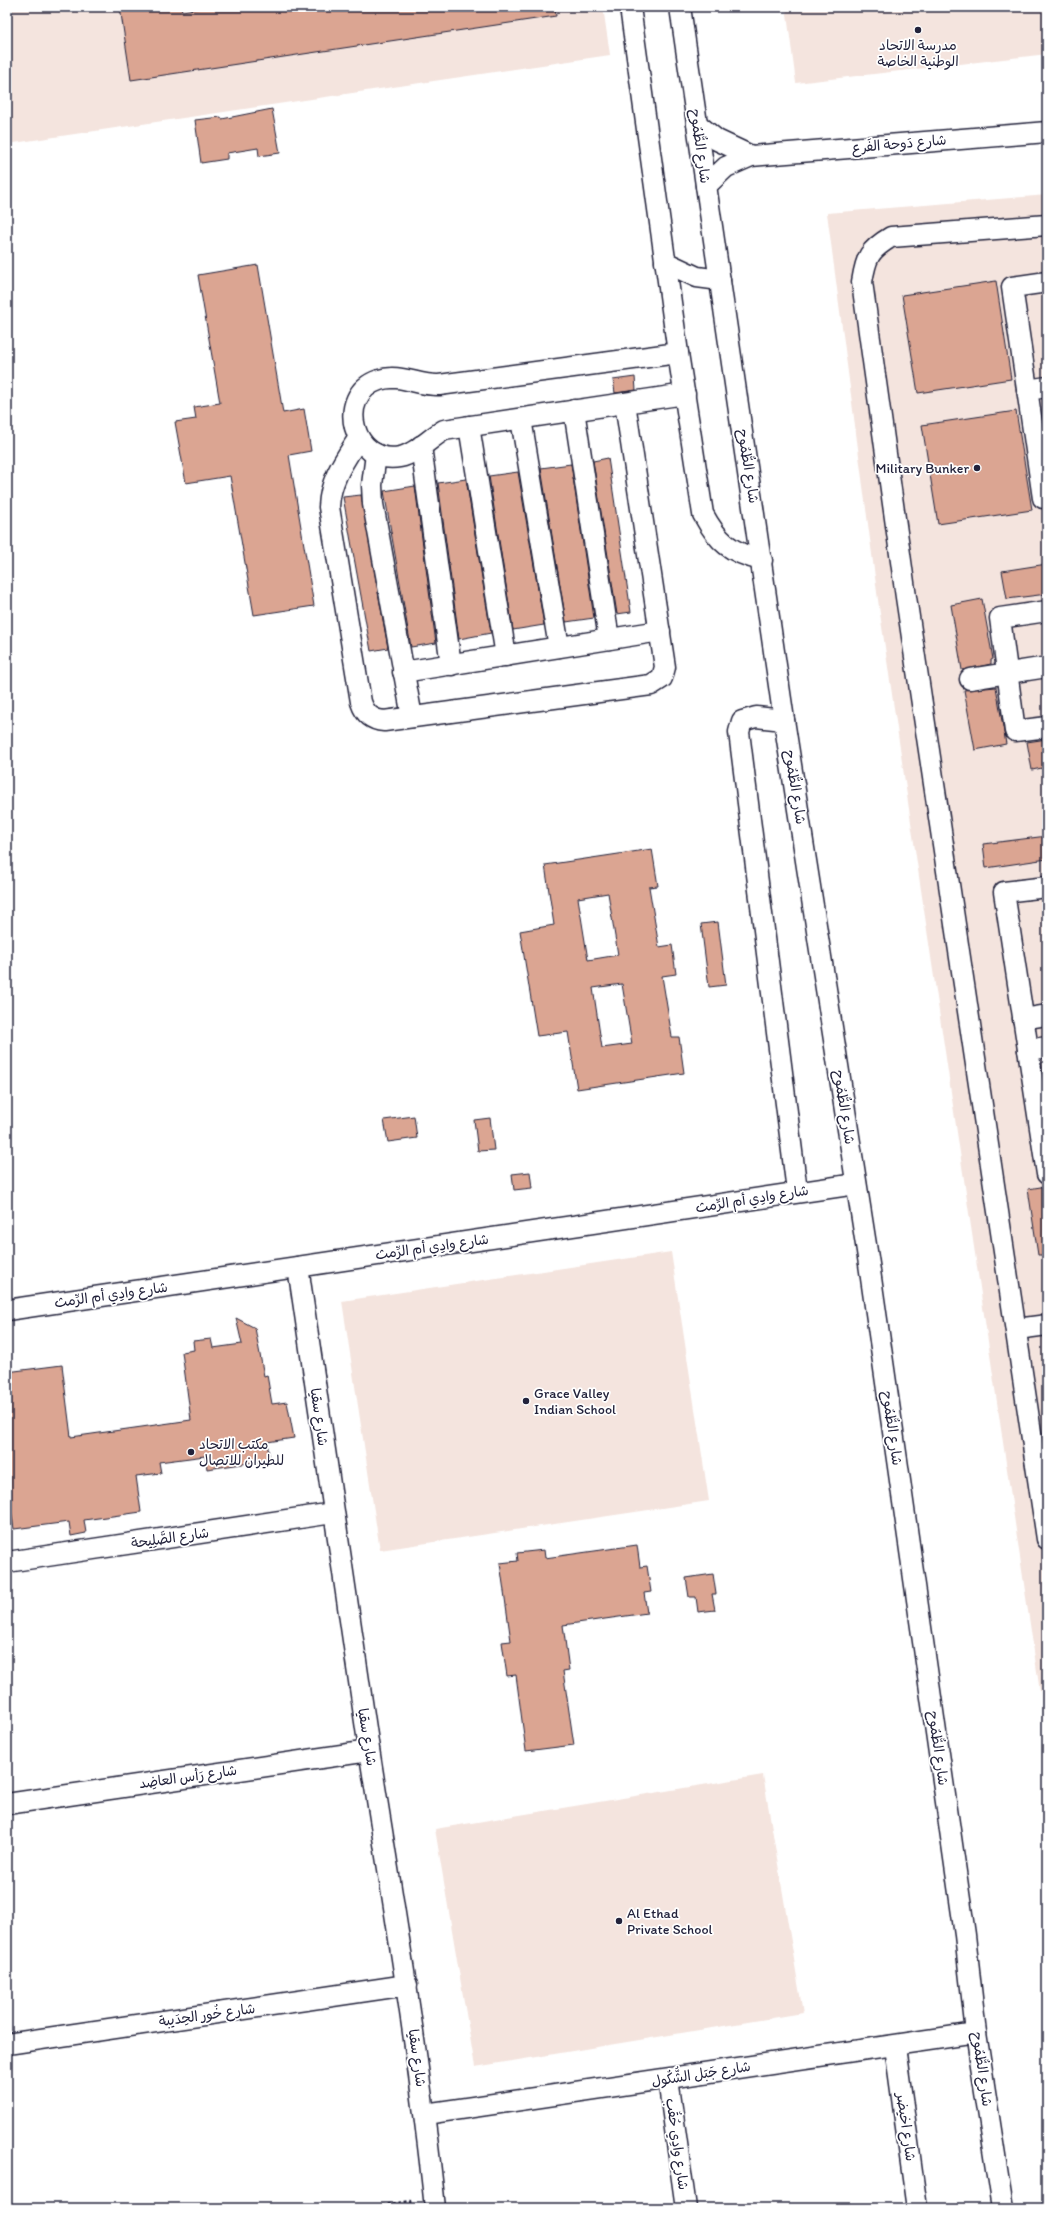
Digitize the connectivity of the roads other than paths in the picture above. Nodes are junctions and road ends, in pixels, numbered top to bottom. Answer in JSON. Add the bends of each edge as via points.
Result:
{"nodes":[{"id":1,"x":630,"y":7,"type":"edge"},
{"id":2,"x":680,"y":7,"type":"edge"},
{"id":3,"x":697,"y":124,"type":"junction"},
{"id":4,"x":1047,"y":132,"type":"edge"},
{"id":5,"x":751,"y":156,"type":"junction"},
{"id":6,"x":706,"y":186,"type":"junction"},
{"id":7,"x":1047,"y":225,"type":"edge"},
{"id":8,"x":665,"y":262,"type":"junction"},
{"id":9,"x":720,"y":280,"type":"junction"},
{"id":10,"x":1047,"y":282,"type":"edge"},
{"id":11,"x":678,"y":353,"type":"junction"},
{"id":12,"x":1047,"y":387,"type":"edge"},
{"id":13,"x":1027,"y":390,"type":"junction"},
{"id":14,"x":685,"y":394,"type":"junction"},
{"id":15,"x":625,"y":403,"type":"junction"},
{"id":16,"x":574,"y":410,"type":"junction"},
{"id":17,"x":521,"y":419,"type":"junction"},
{"id":18,"x":469,"y":426,"type":"junction"},
{"id":19,"x":358,"y":439,"type":"junction"},
{"id":20,"x":421,"y":446,"type":"junction"},
{"id":21,"x":376,"y":454,"type":"junction"},
{"id":22,"x":1047,"y":498,"type":"edge"},
{"id":23,"x":762,"y":560,"type":"junction"},
{"id":24,"x":1047,"y":611,"type":"edge"},
{"id":25,"x":660,"y":631,"type":"junction"},
{"id":26,"x":609,"y":640,"type":"junction"},
{"id":27,"x":559,"y":647,"type":"junction"},
{"id":28,"x":506,"y":656,"type":"junction"},
{"id":29,"x":451,"y":665,"type":"junction"},
{"id":30,"x":1047,"y":667,"type":"edge"},
{"id":31,"x":403,"y":672,"type":"junction"},
{"id":32,"x":1007,"y":673,"type":"junction"},
{"id":33,"x":970,"y":679,"type":"dead end"},
{"id":34,"x":412,"y":718,"type":"junction"},
{"id":35,"x":784,"y":720,"type":"junction"},
{"id":36,"x":1047,"y":727,"type":"edge"},
{"id":37,"x":1047,"y":887,"type":"edge"},
{"id":38,"x":1047,"y":1015,"type":"edge"},
{"id":39,"x":1023,"y":1019,"type":"junction"},
{"id":40,"x":1038,"y":1048,"type":"edge"},
{"id":41,"x":1047,"y":1174,"type":"edge"},
{"id":42,"x":856,"y":1184,"type":"junction"},
{"id":43,"x":797,"y":1191,"type":"junction"},
{"id":44,"x":298,"y":1267,"type":"junction"},
{"id":45,"x":7,"y":1310,"type":"edge"},
{"id":46,"x":1047,"y":1325,"type":"edge"},
{"id":47,"x":1017,"y":1329,"type":"junction"},
{"id":48,"x":333,"y":1513,"type":"junction"},
{"id":49,"x":1047,"y":1539,"type":"edge"},
{"id":50,"x":7,"y":1562,"type":"edge"},
{"id":51,"x":369,"y":1751,"type":"junction"},
{"id":52,"x":7,"y":1804,"type":"edge"},
{"id":53,"x":407,"y":1985,"type":"junction"},
{"id":54,"x":976,"y":2034,"type":"junction"},
{"id":55,"x":7,"y":2044,"type":"edge"},
{"id":56,"x":895,"y":2047,"type":"junction"},
{"id":57,"x":668,"y":2079,"type":"junction"},
{"id":58,"x":425,"y":2114,"type":"junction"},
{"id":59,"x":435,"y":2208,"type":"edge"},
{"id":60,"x":686,"y":2208,"type":"edge"},
{"id":61,"x":917,"y":2208,"type":"edge"},
{"id":62,"x":1003,"y":2208,"type":"edge"}],
"edges":[{"from":1,"to":8,"type":"street"},
{"from":2,"to":3,"type":"street","name":"شارع الطُّمُوح"},
{"from":3,"to":5,"type":"street","name":"شارع دَوحة الفَرع","via":[[717,140]]},
{"from":3,"to":6,"type":"street","name":"شارع الطُّمُوح"},
{"from":4,"to":5,"type":"street","name":"شارع دَوحة الفَرع"},
{"from":5,"to":6,"type":"street","name":"شارع دَوحة الفَرع","via":[[726,167]]},
{"from":6,"to":9,"type":"street","name":"شارع الطُّمُوح"},
{"from":7,"to":47,"type":"street","via":[[891,237],[876,246],[866,260],[862,282],[906,597]]},
{"from":8,"to":9,"type":"street","via":[[691,275]]},
{"from":8,"to":11,"type":"street"},
{"from":9,"to":23,"type":"street","name":"شارع الطُّمُوح"},
{"from":10,"to":13,"type":"street","via":[[1012,287]]},
{"from":11,"to":14,"type":"street"},
{"from":11,"to":19,"type":"street","via":[[439,385],[391,378],[379,380],[368,385],[354,404],[353,428]]},
{"from":12,"to":13,"type":"street"},
{"from":13,"to":22,"type":"street","via":[[1043,498]]},
{"from":14,"to":15,"type":"street"},
{"from":14,"to":23,"type":"street","via":[[703,514],[712,531],[726,546],[743,555]]},
{"from":15,"to":16,"type":"street"},
{"from":15,"to":25,"type":"street"},
{"from":16,"to":17,"type":"street"},
{"from":16,"to":26,"type":"street"},
{"from":17,"to":18,"type":"street"},
{"from":17,"to":27,"type":"street"},
{"from":18,"to":20,"type":"street","via":[[444,430]]},
{"from":18,"to":28,"type":"street"},
{"from":19,"to":21,"type":"street"},
{"from":19,"to":34,"type":"street","via":[[336,474],[329,494],[329,507],[361,702],[367,714],[378,720]]},
{"from":20,"to":21,"type":"street","via":[[400,457]]},
{"from":20,"to":29,"type":"street"},
{"from":21,"to":31,"type":"street","via":[[372,485],[373,504]]},
{"from":23,"to":35,"type":"street","name":"شارع الطُّمُوح"},
{"from":24,"to":32,"type":"street","via":[[1000,618]]},
{"from":25,"to":26,"type":"street"},
{"from":25,"to":34,"type":"street","via":[[664,672],[655,684]]},
{"from":26,"to":27,"type":"street"},
{"from":27,"to":28,"type":"street"},
{"from":28,"to":29,"type":"street"},
{"from":29,"to":31,"type":"street"},
{"from":30,"to":32,"type":"street"},
{"from":31,"to":34,"type":"street"},
{"from":32,"to":33,"type":"street"},
{"from":32,"to":36,"type":"street","via":[[1015,731]]},
{"from":35,"to":42,"type":"street","name":"شارع الطُّمُوح"},
{"from":35,"to":43,"type":"street","via":[[756,717],[742,721],[740,732]]},
{"from":37,"to":39,"type":"street","via":[[1004,892]]},
{"from":38,"to":39,"type":"street"},
{"from":39,"to":40,"type":"street"},
{"from":40,"to":41,"type":"street"},
{"from":42,"to":43,"type":"street","name":"شارع وادِي أم الرِّمث"},
{"from":42,"to":54,"type":"street","name":"شارع الطُّمُوح","via":[[963,1920]]},
{"from":43,"to":44,"type":"street","name":"شارع وادِي أم الرِّمث","via":[[719,1205]]},
{"from":44,"to":45,"type":"street","name":"شارع وادِي أم الرِّمث"},
{"from":44,"to":48,"type":"street","name":"شارع سقيا"},
{"from":46,"to":47,"type":"street"},
{"from":47,"to":49,"type":"street"},
{"from":48,"to":50,"type":"street","name":"شارع الصَّلِيحة"},
{"from":48,"to":51,"type":"street","name":"شارع سقيا"},
{"from":51,"to":52,"type":"street","name":"شارع رَأس العاضِد"},
{"from":51,"to":53,"type":"street","name":"شارع سقيا"},
{"from":53,"to":55,"type":"street","name":"شارع خُور الحِدَيبة"},
{"from":53,"to":58,"type":"street","name":"شارع سقيا"},
{"from":54,"to":56,"type":"street","name":"شارع جَبَل الشُّكُول"},
{"from":54,"to":62,"type":"street","name":"شارع الطُّمُوح"},
{"from":56,"to":57,"type":"street","name":"شارع جَبَل الشُّكُول","via":[[829,2054]]},
{"from":56,"to":61,"type":"street","name":"شارع اخيضر"},
{"from":57,"to":58,"type":"street","name":"شارع جَبَل الشُّكُول"},
{"from":57,"to":60,"type":"street","name":"شارع وادِي حُقُب"},
{"from":58,"to":59,"type":"street","name":"شارع سقيا"}]}
